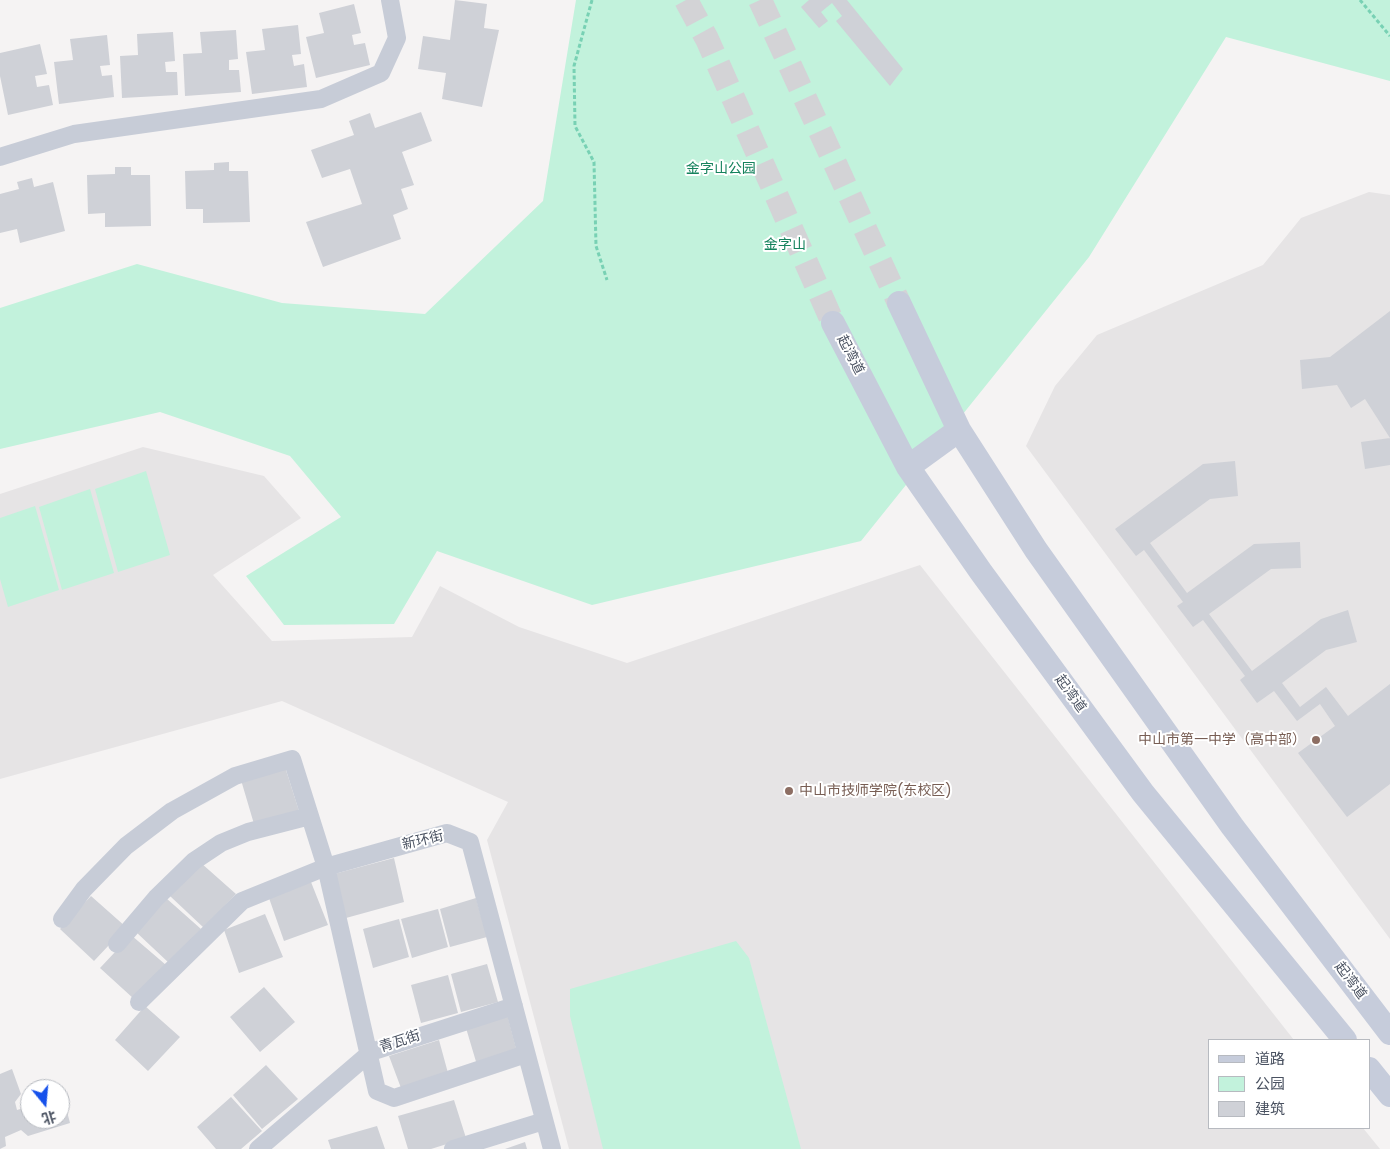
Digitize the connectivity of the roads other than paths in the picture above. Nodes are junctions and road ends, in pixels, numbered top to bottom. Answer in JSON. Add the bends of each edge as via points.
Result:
{"nodes":[{"id":1,"x":390,"y":0,"type":"edge"},
{"id":2,"x":0,"y":158,"type":"edge"},
{"id":3,"x":900,"y":303,"type":"tunnel mouth"},
{"id":4,"x":834,"y":323,"type":"tunnel mouth"},
{"id":5,"x":960,"y":430,"type":"junction"},
{"id":6,"x":908,"y":467,"type":"junction"},
{"id":7,"x":310,"y":816,"type":"junction"},
{"id":8,"x":326,"y":867,"type":"junction"},
{"id":9,"x":62,"y":919,"type":"dead end"},
{"id":10,"x":117,"y":944,"type":"dead end"},
{"id":11,"x":139,"y":1002,"type":"dead end"},
{"id":12,"x":514,"y":1006,"type":"junction"},
{"id":13,"x":1390,"y":1033,"type":"edge"},
{"id":14,"x":1344,"y":1039,"type":"edge"},
{"id":15,"x":368,"y":1054,"type":"junction"},
{"id":16,"x":526,"y":1054,"type":"junction"},
{"id":17,"x":1370,"y":1070,"type":"edge"},
{"id":18,"x":1390,"y":1095,"type":"edge"},
{"id":19,"x":544,"y":1121,"type":"junction"},
{"id":20,"x":258,"y":1149,"type":"edge"},
{"id":21,"x":453,"y":1149,"type":"edge"},
{"id":22,"x":552,"y":1149,"type":"edge"}],
"edges":[{"from":1,"to":2,"type":"street","via":[[397,38],[381,73],[321,99],[74,134]]},
{"from":3,"to":5,"type":"main road","name":"起湾道"},
{"from":4,"to":6,"type":"main road","name":"起湾道"},
{"from":5,"to":6,"type":"main road"},
{"from":5,"to":13,"type":"main road","name":"起湾道","via":[[1036,550],[1232,826]]},
{"from":6,"to":14,"type":"main road","name":"起湾道","via":[[1143,793]]},
{"from":7,"to":8,"type":"street"},
{"from":7,"to":9,"type":"street","via":[[292,759],[235,776],[172,811],[126,846],[84,889]]},
{"from":7,"to":10,"type":"street","via":[[248,832],[220,844],[194,861],[156,898]]},
{"from":8,"to":11,"type":"street","name":"新环街","via":[[242,901]]},
{"from":8,"to":12,"type":"street","name":"新环街","via":[[447,833],[470,842]]},
{"from":8,"to":15,"type":"street"},
{"from":12,"to":15,"type":"street","name":"青瓦街"},
{"from":12,"to":16,"type":"street","name":"新环街"},
{"from":15,"to":16,"type":"street","via":[[377,1091],[394,1098]]},
{"from":15,"to":20,"type":"street","name":"青瓦街"},
{"from":16,"to":19,"type":"street","name":"新环街"},
{"from":17,"to":18,"type":"main road"},
{"from":19,"to":21,"type":"street"},
{"from":19,"to":22,"type":"street","name":"新环街"}]}
